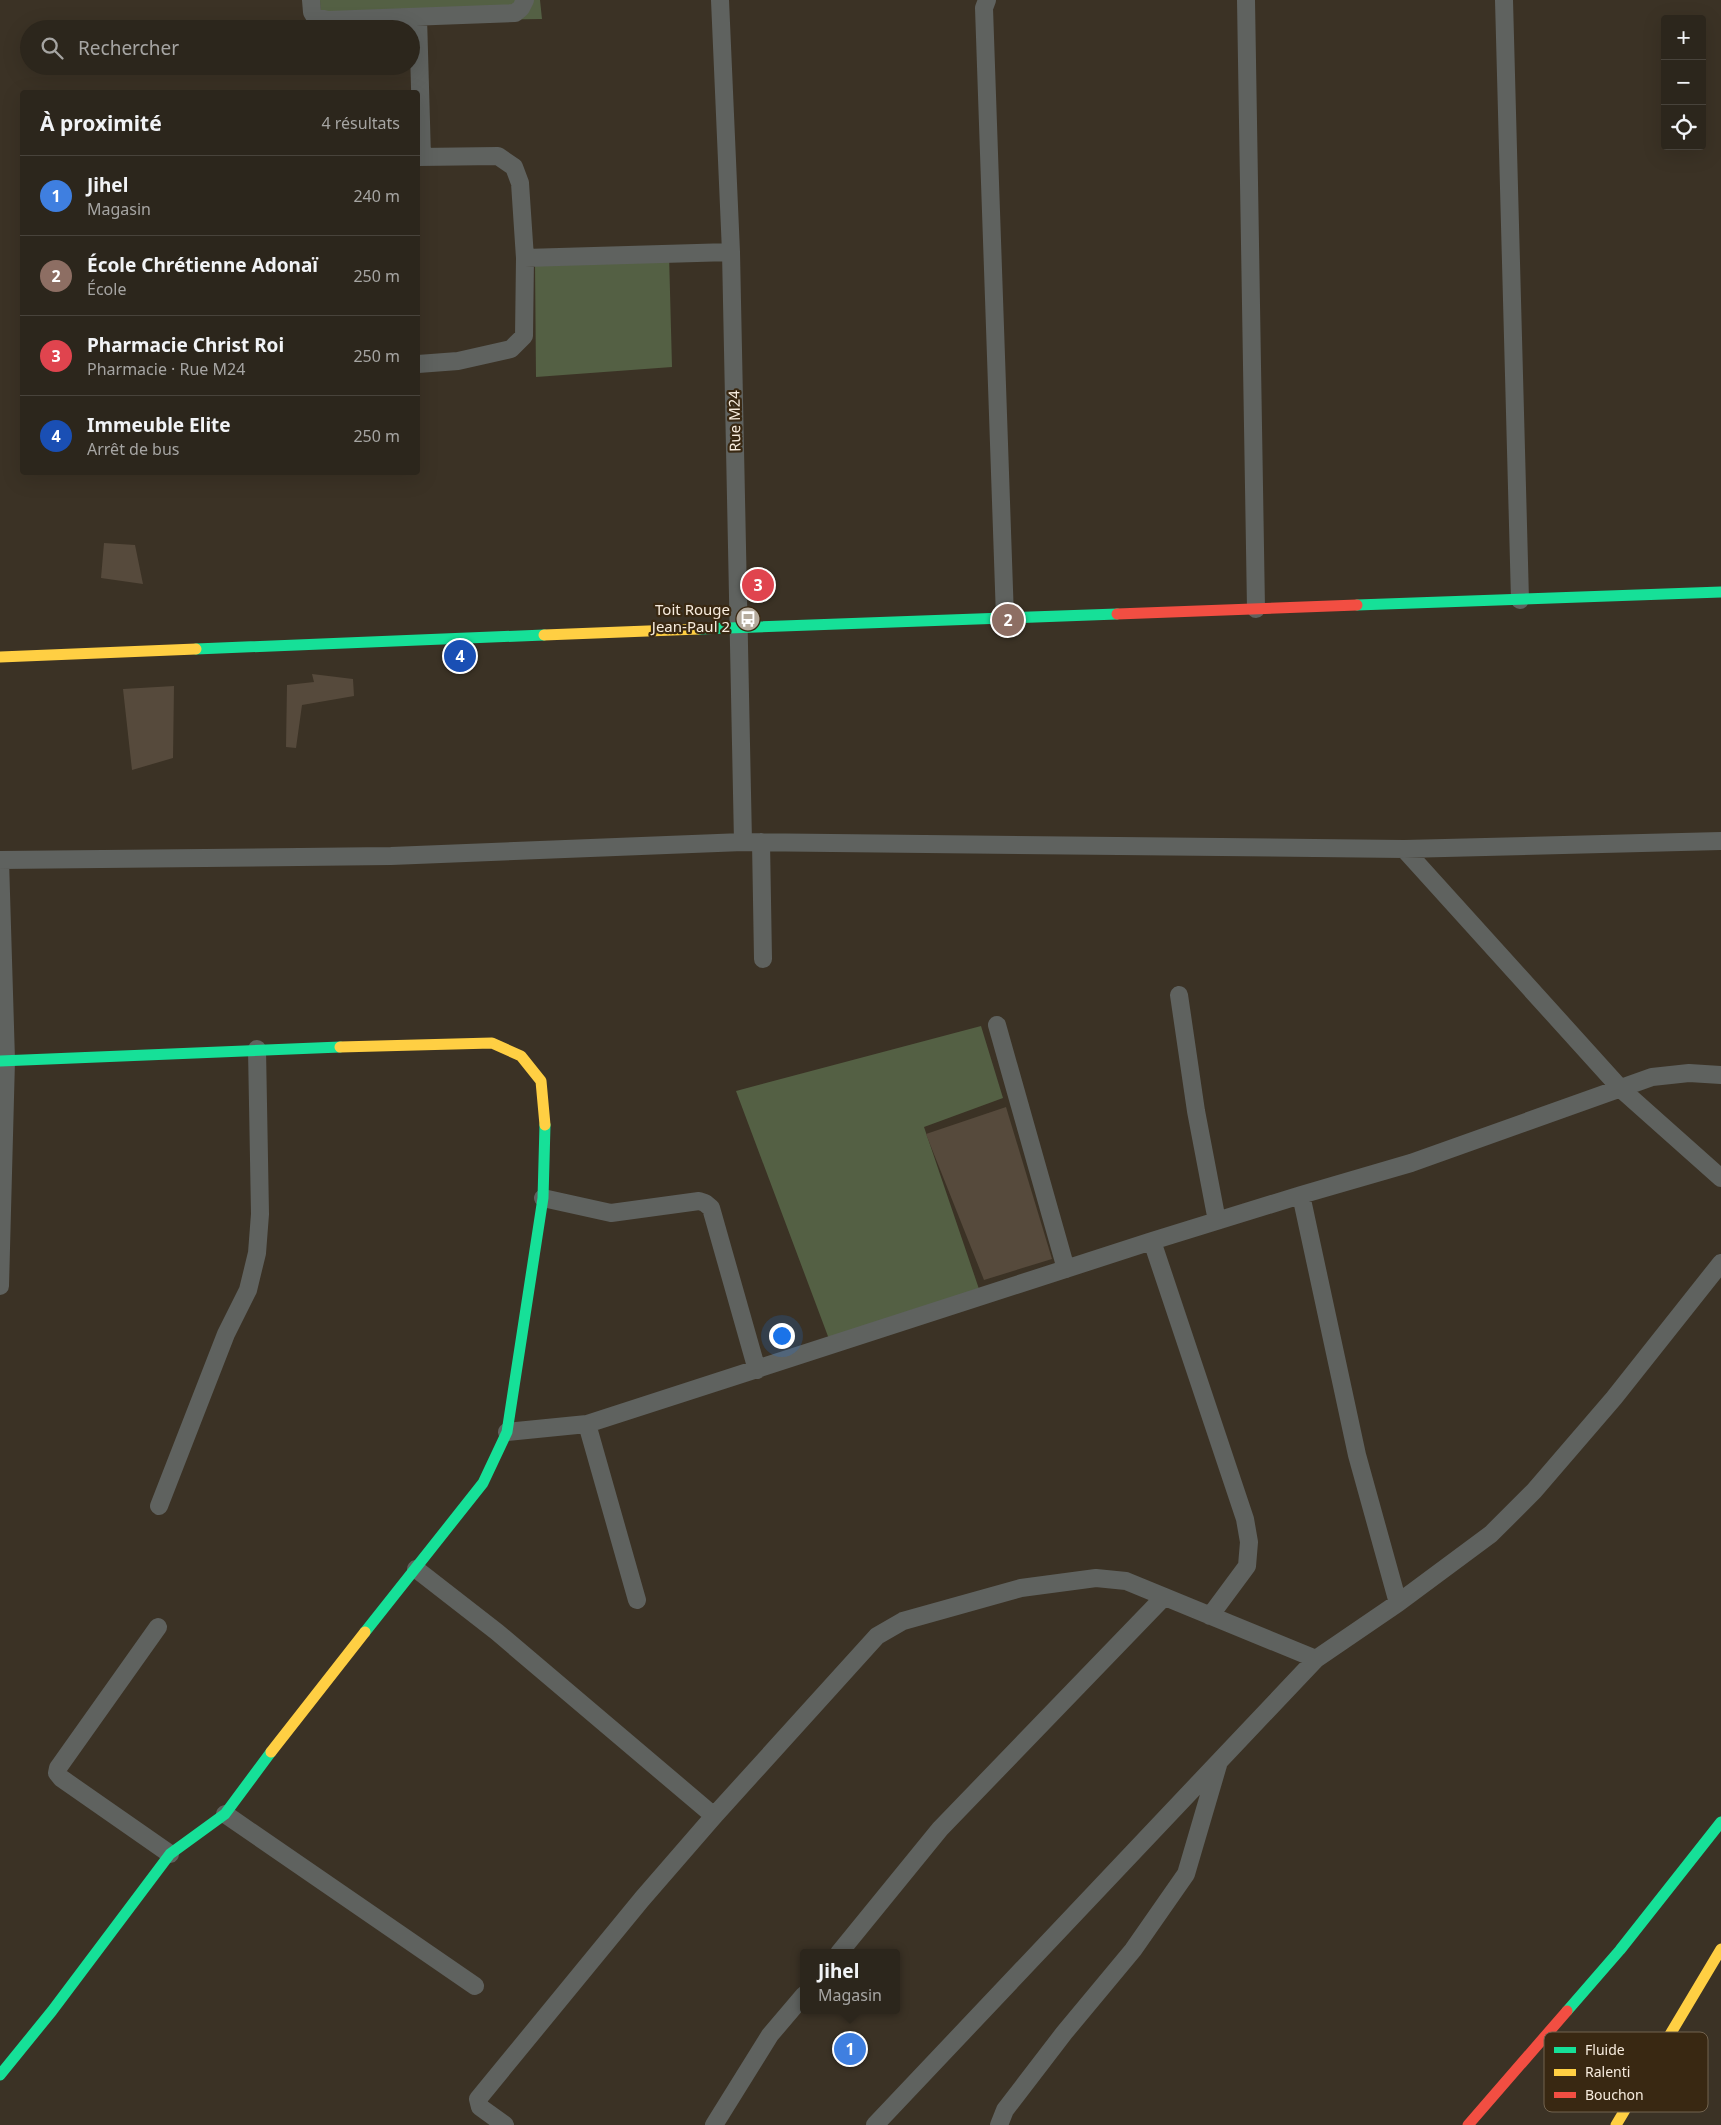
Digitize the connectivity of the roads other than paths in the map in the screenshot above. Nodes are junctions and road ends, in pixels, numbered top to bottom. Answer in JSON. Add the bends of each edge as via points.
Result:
{"nodes":[{"id":1,"x":311,"y":0,"type":"edge"},
{"id":2,"x":525,"y":0,"type":"edge"},
{"id":3,"x":720,"y":0,"type":"edge"},
{"id":4,"x":987,"y":0,"type":"edge"},
{"id":5,"x":1246,"y":0,"type":"edge"},
{"id":6,"x":1504,"y":0,"type":"edge"},
{"id":7,"x":418,"y":17,"type":"junction"},
{"id":8,"x":418,"y":20,"type":"edge"},
{"id":9,"x":419,"y":75,"type":"edge"},
{"id":10,"x":419,"y":90,"type":"edge"},
{"id":11,"x":420,"y":157,"type":"edge"},
{"id":12,"x":731,"y":252,"type":"junction"},
{"id":13,"x":525,"y":258,"type":"junction"},
{"id":14,"x":420,"y":364,"type":"edge"},
{"id":15,"x":1721,"y":592,"type":"edge"},
{"id":16,"x":1520,"y":600,"type":"junction"},
{"id":17,"x":1256,"y":609,"type":"junction"},
{"id":18,"x":1005,"y":618,"type":"junction"},
{"id":19,"x":740,"y":628,"type":"junction"},
{"id":20,"x":0,"y":657,"type":"edge"},
{"id":21,"x":1721,"y":841,"type":"edge"},
{"id":22,"x":743,"y":842,"type":"junction"},
{"id":23,"x":761,"y":842,"type":"junction"},
{"id":24,"x":1404,"y":849,"type":"junction"},
{"id":25,"x":0,"y":860,"type":"edge"},
{"id":26,"x":764,"y":959,"type":"dead end"},
{"id":27,"x":1179,"y":995,"type":"dead end"},
{"id":28,"x":997,"y":1025,"type":"dead end"},
{"id":29,"x":257,"y":1049,"type":"junction"},
{"id":30,"x":3,"y":1060,"type":"edge"},
{"id":31,"x":1721,"y":1075,"type":"edge"},
{"id":32,"x":1621,"y":1089,"type":"junction"},
{"id":33,"x":1721,"y":1178,"type":"edge"},
{"id":34,"x":1301,"y":1195,"type":"junction"},
{"id":35,"x":543,"y":1198,"type":"junction"},
{"id":36,"x":1217,"y":1222,"type":"junction"},
{"id":37,"x":1152,"y":1241,"type":"junction"},
{"id":38,"x":1721,"y":1263,"type":"edge"},
{"id":39,"x":1066,"y":1269,"type":"junction"},
{"id":40,"x":0,"y":1286,"type":"edge"},
{"id":41,"x":756,"y":1370,"type":"junction"},
{"id":42,"x":587,"y":1424,"type":"junction"},
{"id":43,"x":507,"y":1432,"type":"junction"},
{"id":44,"x":160,"y":1506,"type":"dead end"},
{"id":45,"x":416,"y":1569,"type":"junction"},
{"id":46,"x":1164,"y":1597,"type":"junction"},
{"id":47,"x":636,"y":1600,"type":"dead end"},
{"id":48,"x":1398,"y":1603,"type":"junction"},
{"id":49,"x":1210,"y":1616,"type":"junction"},
{"id":50,"x":158,"y":1627,"type":"dead end"},
{"id":51,"x":1316,"y":1659,"type":"junction"},
{"id":52,"x":1219,"y":1762,"type":"junction"},
{"id":53,"x":224,"y":1814,"type":"junction"},
{"id":54,"x":714,"y":1816,"type":"junction"},
{"id":55,"x":1721,"y":1822,"type":"edge"},
{"id":56,"x":170,"y":1854,"type":"junction"},
{"id":57,"x":842,"y":1949,"type":"edge"},
{"id":58,"x":1721,"y":1949,"type":"edge"},
{"id":59,"x":474,"y":1986,"type":"dead end"},
{"id":60,"x":800,"y":2000,"type":"edge"},
{"id":61,"x":1549,"y":2032,"type":"edge"},
{"id":62,"x":1671,"y":2032,"type":"edge"},
{"id":63,"x":1544,"y":2038,"type":"edge"},
{"id":64,"x":0,"y":2075,"type":"edge"},
{"id":65,"x":1624,"y":2112,"type":"edge"},
{"id":66,"x":505,"y":2125,"type":"edge"},
{"id":67,"x":714,"y":2125,"type":"edge"},
{"id":68,"x":875,"y":2125,"type":"edge"},
{"id":69,"x":999,"y":2125,"type":"edge"},
{"id":70,"x":1468,"y":2125,"type":"edge"},
{"id":71,"x":1616,"y":2125,"type":"edge"}],
"edges":[{"from":1,"to":7,"type":"street","via":[[315,17],[328,20]]},
{"from":2,"to":7,"type":"street","via":[[515,13]]},
{"from":3,"to":12,"type":"street","name":"Rue M24"},
{"from":4,"to":18,"type":"street","via":[[984,8]]},
{"from":5,"to":17,"type":"street"},
{"from":6,"to":16,"type":"street"},
{"from":7,"to":8,"type":"street"},
{"from":9,"to":10,"type":"street"},
{"from":11,"to":13,"type":"street","via":[[498,156],[514,167],[520,183]]},
{"from":12,"to":13,"type":"street"},
{"from":12,"to":19,"type":"street","name":"Rue M24"},
{"from":13,"to":14,"type":"street","via":[[524,336],[511,349],[458,361]]},
{"from":15,"to":16,"type":"main road"},
{"from":16,"to":17,"type":"main road"},
{"from":17,"to":18,"type":"main road"},
{"from":18,"to":19,"type":"main road"},
{"from":19,"to":20,"type":"main road"},
{"from":19,"to":22,"type":"street","name":"Rue M24"},
{"from":21,"to":24,"type":"street"},
{"from":22,"to":23,"type":"street"},
{"from":22,"to":25,"type":"street","via":[[391,856]]},
{"from":23,"to":24,"type":"street"},
{"from":23,"to":26,"type":"street"},
{"from":24,"to":32,"type":"street"},
{"from":25,"to":30,"type":"street"},
{"from":27,"to":36,"type":"street"},
{"from":28,"to":39,"type":"street"},
{"from":29,"to":30,"type":"main road"},
{"from":29,"to":35,"type":"main road","via":[[492,1043],[521,1056],[541,1081],[545,1112]]},
{"from":29,"to":44,"type":"street","via":[[260,1214],[257,1253],[248,1290],[226,1334]]},
{"from":30,"to":40,"type":"street"},
{"from":31,"to":32,"type":"street","via":[[1689,1073],[1652,1077]]},
{"from":32,"to":33,"type":"street"},
{"from":32,"to":34,"type":"street","via":[[1411,1163]]},
{"from":34,"to":36,"type":"street"},
{"from":34,"to":48,"type":"street","via":[[1357,1455]]},
{"from":35,"to":41,"type":"street","via":[[611,1213],[700,1201],[706,1203],[711,1208]]},
{"from":35,"to":43,"type":"main road"},
{"from":36,"to":37,"type":"street"},
{"from":37,"to":39,"type":"street"},
{"from":37,"to":49,"type":"street","via":[[1250,1542],[1247,1566]]},
{"from":38,"to":48,"type":"street","via":[[1614,1398],[1534,1491],[1491,1534]]},
{"from":39,"to":41,"type":"street"},
{"from":41,"to":42,"type":"street"},
{"from":42,"to":43,"type":"street"},
{"from":42,"to":47,"type":"street"},
{"from":43,"to":45,"type":"main road","via":[[483,1483]]},
{"from":45,"to":53,"type":"main road"},
{"from":45,"to":54,"type":"street","via":[[497,1632]]},
{"from":46,"to":49,"type":"street"},
{"from":46,"to":54,"type":"street","via":[[1126,1581],[1096,1578],[1021,1588],[903,1621],[877,1636]]},
{"from":46,"to":57,"type":"street","via":[[940,1829]]},
{"from":48,"to":51,"type":"street"},
{"from":49,"to":51,"type":"street"},
{"from":50,"to":56,"type":"street","via":[[57,1773]]},
{"from":51,"to":52,"type":"street"},
{"from":52,"to":68,"type":"street"},
{"from":52,"to":69,"type":"street","via":[[1186,1874],[1133,1950],[1005,2110]]},
{"from":53,"to":56,"type":"main road"},
{"from":53,"to":59,"type":"street"},
{"from":54,"to":66,"type":"street","via":[[478,2099],[480,2107]]},
{"from":55,"to":61,"type":"main road","via":[[1620,1950]]},
{"from":56,"to":64,"type":"main road"},
{"from":58,"to":62,"type":"main road"},
{"from":60,"to":67,"type":"street","via":[[770,2035]]},
{"from":63,"to":70,"type":"main road"},
{"from":65,"to":71,"type":"main road"}]}
